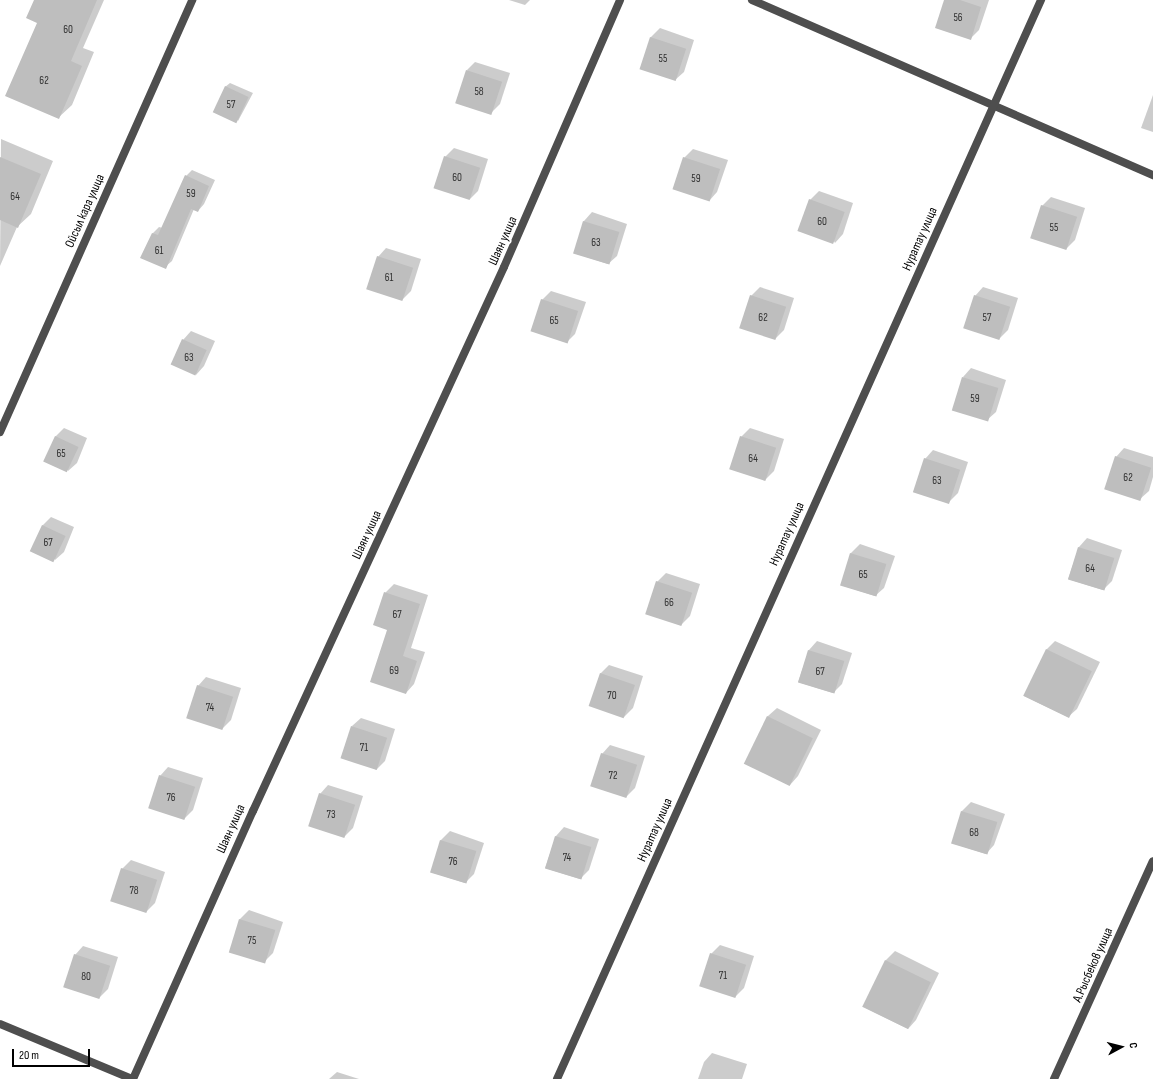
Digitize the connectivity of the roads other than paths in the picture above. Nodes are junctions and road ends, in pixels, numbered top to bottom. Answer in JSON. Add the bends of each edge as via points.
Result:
{"nodes":[{"id":1,"x":192,"y":0,"type":"edge"},
{"id":2,"x":620,"y":0,"type":"edge"},
{"id":3,"x":752,"y":0,"type":"edge"},
{"id":4,"x":1041,"y":0,"type":"edge"},
{"id":5,"x":993,"y":104,"type":"junction"},
{"id":6,"x":1153,"y":175,"type":"edge"},
{"id":7,"x":0,"y":432,"type":"edge"},
{"id":8,"x":1153,"y":861,"type":"edge"},
{"id":9,"x":0,"y":1024,"type":"edge"},
{"id":10,"x":133,"y":1079,"type":"edge"},
{"id":11,"x":557,"y":1079,"type":"edge"},
{"id":12,"x":1054,"y":1079,"type":"edge"}],
"edges":[{"from":1,"to":7,"type":"street","name":"Ойсыл кара улица"},
{"from":2,"to":10,"type":"street","name":"Шаян улица","via":[[504,267],[256,804]]},
{"from":3,"to":5,"type":"street"},
{"from":4,"to":5,"type":"street","name":"Нуратау улица"},
{"from":5,"to":6,"type":"street"},
{"from":5,"to":11,"type":"street","name":"Нуратау улица"},
{"from":8,"to":12,"type":"street","name":"А.Рысбеков улица"},
{"from":9,"to":10,"type":"street"}]}
